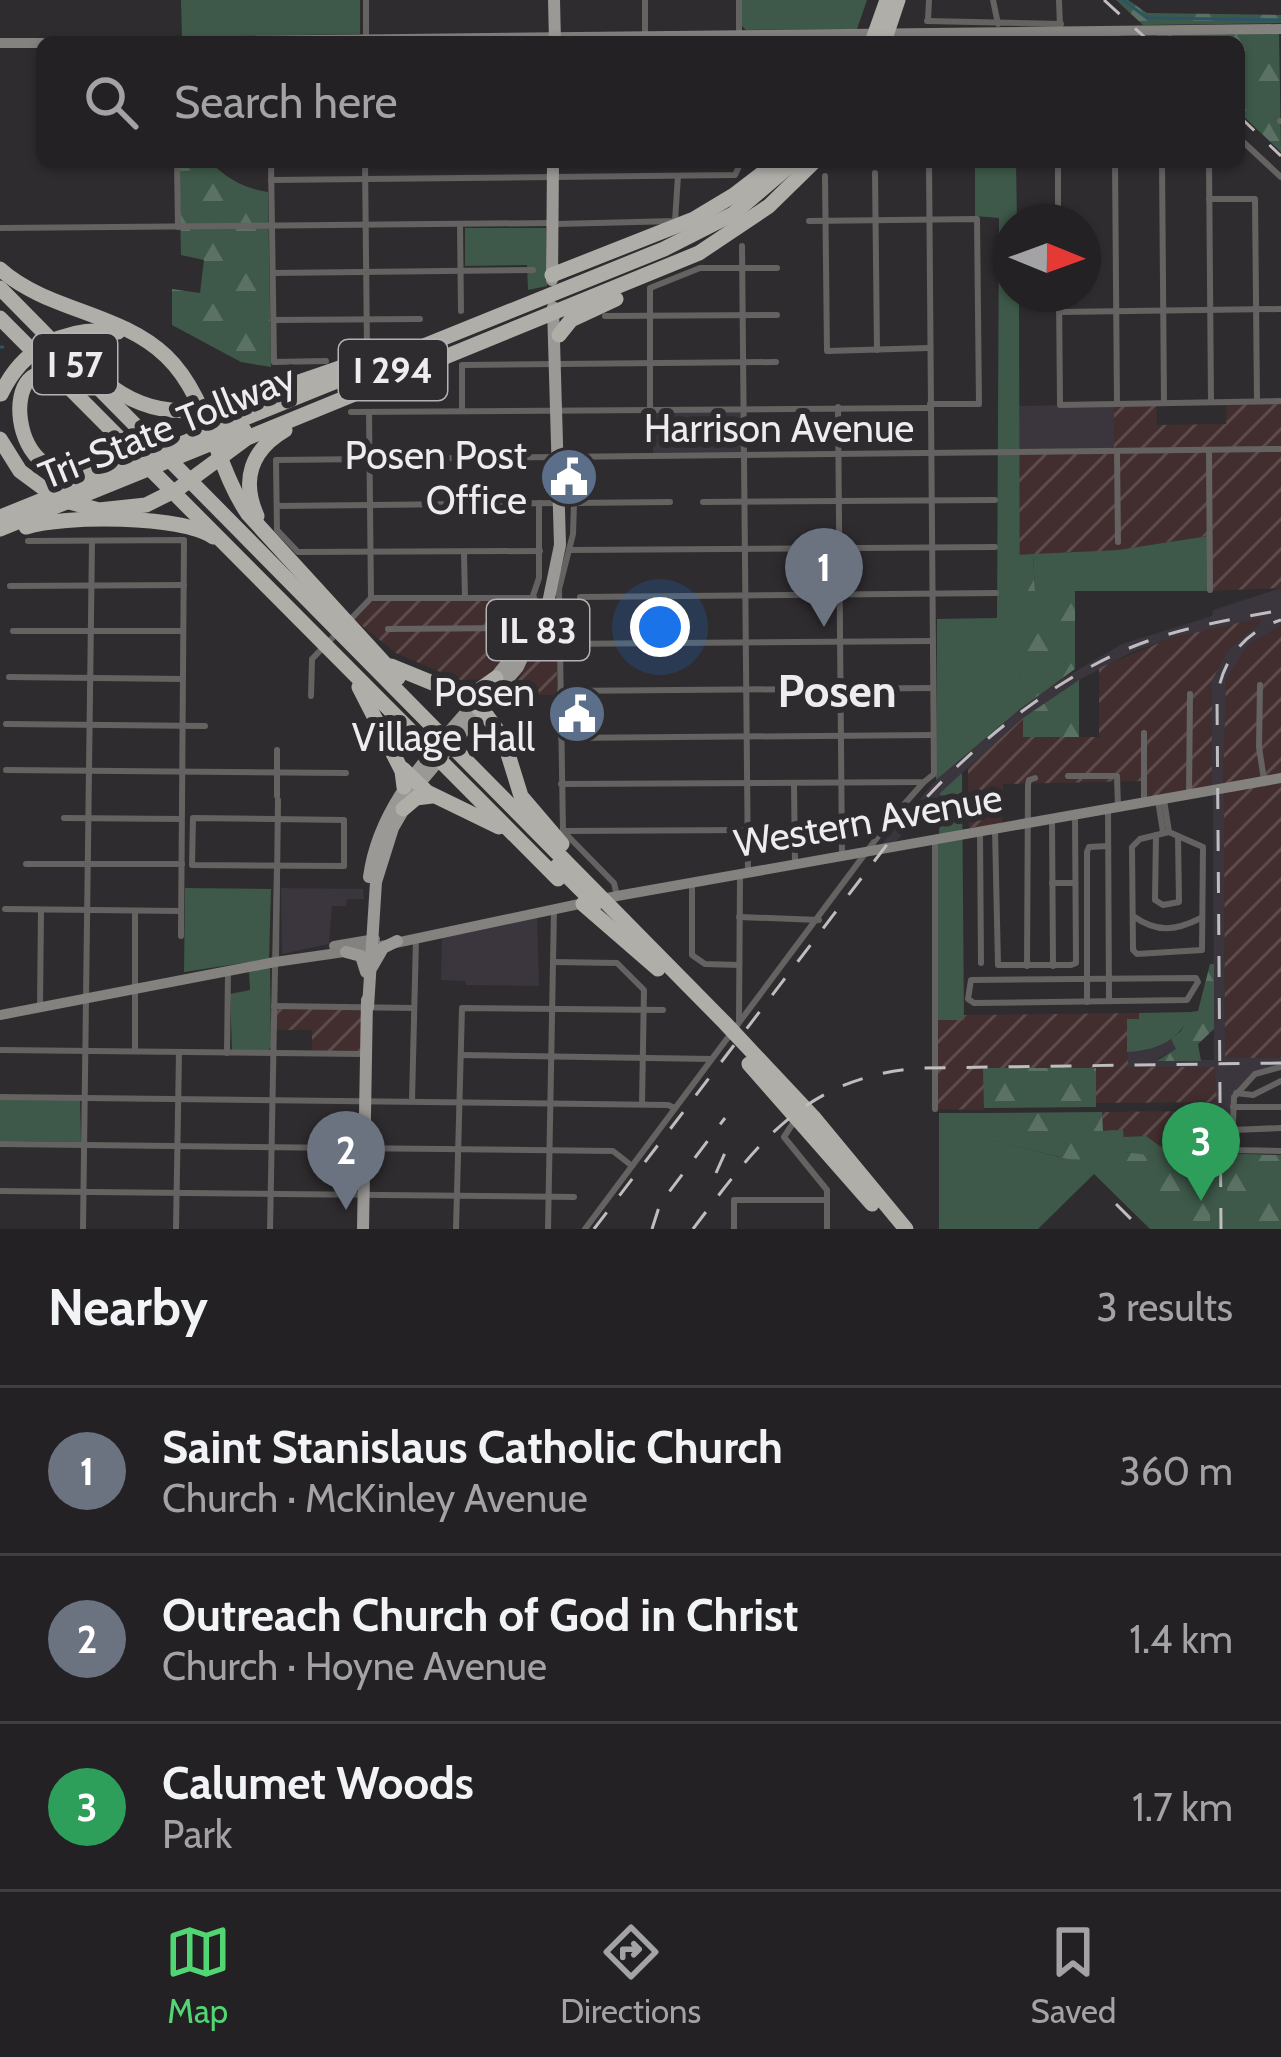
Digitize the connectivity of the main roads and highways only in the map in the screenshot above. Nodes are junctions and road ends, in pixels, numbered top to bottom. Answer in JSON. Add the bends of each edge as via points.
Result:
{"nodes":[{"id":1,"x":551,"y":0,"type":"edge"},
{"id":2,"x":887,"y":0,"type":"edge"},
{"id":3,"x":898,"y":0,"type":"edge"},
{"id":4,"x":885,"y":23,"type":"junction"},
{"id":5,"x":1281,"y":29,"type":"edge"},
{"id":6,"x":928,"y":32,"type":"edge"},
{"id":7,"x":552,"y":36,"type":"edge"},
{"id":8,"x":622,"y":36,"type":"edge"},
{"id":9,"x":676,"y":36,"type":"edge"},
{"id":10,"x":859,"y":36,"type":"edge"},
{"id":11,"x":876,"y":36,"type":"edge"},
{"id":12,"x":884,"y":36,"type":"edge"},
{"id":13,"x":0,"y":43,"type":"edge"},
{"id":14,"x":36,"y":43,"type":"edge"},
{"id":15,"x":769,"y":168,"type":"edge"},
{"id":16,"x":787,"y":168,"type":"edge"},
{"id":17,"x":813,"y":168,"type":"edge"},
{"id":18,"x":814,"y":168,"type":"edge"},
{"id":19,"x":553,"y":170,"type":"edge"},
{"id":20,"x":554,"y":224,"type":"junction"},
{"id":21,"x":557,"y":252,"type":"junction"},
{"id":22,"x":575,"y":264,"type":"junction"},
{"id":23,"x":0,"y":273,"type":"edge"},
{"id":24,"x":555,"y":273,"type":"junction"},
{"id":25,"x":0,"y":287,"type":"edge"},
{"id":26,"x":0,"y":302,"type":"edge"},
{"id":27,"x":558,"y":307,"type":"junction"},
{"id":28,"x":0,"y":318,"type":"edge"},
{"id":29,"x":464,"y":319,"type":"junction"},
{"id":30,"x":559,"y":335,"type":"joint"},
{"id":31,"x":139,"y":337,"type":"junction"},
{"id":32,"x":457,"y":360,"type":"junction"},
{"id":33,"x":556,"y":364,"type":"junction"},
{"id":34,"x":346,"y":366,"type":"junction"},
{"id":35,"x":0,"y":396,"type":"edge"},
{"id":36,"x":88,"y":404,"type":"junction"},
{"id":37,"x":0,"y":439,"type":"edge"},
{"id":38,"x":140,"y":443,"type":"junction"},
{"id":39,"x":177,"y":481,"type":"junction"},
{"id":40,"x":0,"y":517,"type":"edge"},
{"id":41,"x":257,"y":520,"type":"junction"},
{"id":42,"x":0,"y":532,"type":"edge"},
{"id":43,"x":557,"y":533,"type":"junction"},
{"id":44,"x":237,"y":555,"type":"junction"},
{"id":45,"x":332,"y":639,"type":"junction"},
{"id":46,"x":384,"y":663,"type":"junction"},
{"id":47,"x":496,"y":678,"type":"joint"},
{"id":48,"x":476,"y":707,"type":"junction"},
{"id":49,"x":434,"y":735,"type":"junction"},
{"id":50,"x":456,"y":757,"type":"junction"},
{"id":51,"x":1281,"y":778,"type":"edge"},
{"id":52,"x":411,"y":783,"type":"junction"},
{"id":53,"x":434,"y":796,"type":"junction"},
{"id":54,"x":403,"y":809,"type":"junction"},
{"id":55,"x":562,"y":837,"type":"junction"},
{"id":56,"x":522,"y":844,"type":"junction"},
{"id":57,"x":582,"y":884,"type":"junction"},
{"id":58,"x":608,"y":906,"type":"junction"},
{"id":59,"x":467,"y":926,"type":"junction"},
{"id":60,"x":397,"y":941,"type":"junction"},
{"id":61,"x":369,"y":944,"type":"junction"},
{"id":62,"x":346,"y":952,"type":"junction"},
{"id":63,"x":277,"y":961,"type":"junction"},
{"id":64,"x":368,"y":974,"type":"junction"},
{"id":65,"x":0,"y":1015,"type":"edge"},
{"id":66,"x":727,"y":1025,"type":"junction"},
{"id":67,"x":811,"y":1117,"type":"junction"},
{"id":68,"x":364,"y":1229,"type":"edge"},
{"id":69,"x":893,"y":1229,"type":"edge"},
{"id":70,"x":906,"y":1229,"type":"edge"}],
"edges":[{"from":1,"to":7,"type":"main road"},
{"from":2,"to":4,"type":"highway"},
{"from":3,"to":4,"type":"highway"},
{"from":4,"to":11,"type":"highway"},
{"from":4,"to":12,"type":"highway"},
{"from":5,"to":6,"type":"main road"},
{"from":6,"to":10,"type":"main road"},
{"from":8,"to":9,"type":"main road"},
{"from":13,"to":14,"type":"main road"},
{"from":15,"to":22,"type":"highway","via":[[680,226]]},
{"from":16,"to":27,"type":"highway","name":"Tri-State Tollway","number":"I 294","via":[[733,214]]},
{"from":17,"to":27,"type":"highway","name":"Tri-State Tollway","number":"I 294","via":[[719,233]]},
{"from":18,"to":27,"type":"highway","via":[[740,238]]},
{"from":19,"to":20,"type":"main road","number":"IL 83"},
{"from":20,"to":21,"type":"main road","number":"IL 83"},
{"from":20,"to":24,"type":"main road","number":"IL 83"},
{"from":21,"to":22,"type":"highway"},
{"from":21,"to":24,"type":"main road","number":"IL 83"},
{"from":22,"to":24,"type":"highway"},
{"from":23,"to":31,"type":"highway"},
{"from":23,"to":34,"type":"highway","via":[[110,386],[161,411],[217,410]]},
{"from":24,"to":27,"type":"main road","number":"IL 83"},
{"from":25,"to":38,"type":"highway","number":"I 57"},
{"from":26,"to":38,"type":"highway","number":"I 57"},
{"from":27,"to":29,"type":"highway","name":"Tri-State Tollway","number":"I 294"},
{"from":27,"to":30,"type":"highway"},
{"from":27,"to":32,"type":"highway"},
{"from":27,"to":33,"type":"main road","number":"IL 83"},
{"from":27,"to":42,"type":"highway","name":"Tri-State Tollway","number":"I 294"},
{"from":28,"to":36,"type":"highway"},
{"from":29,"to":34,"type":"highway"},
{"from":29,"to":40,"type":"highway","name":"Tri-State Tollway","number":"I 294"},
{"from":30,"to":33,"type":"main road","number":"IL 83"},
{"from":31,"to":35,"type":"highway","via":[[63,335],[37,349]]},
{"from":31,"to":41,"type":"highway","via":[[187,382],[235,495]]},
{"from":32,"to":37,"type":"highway","via":[[247,438],[172,493],[118,510],[81,507],[43,490]]},
{"from":32,"to":41,"type":"highway","via":[[284,430],[262,447],[250,471]]},
{"from":33,"to":43,"type":"main road","number":"IL 83"},
{"from":34,"to":36,"type":"highway","via":[[86,472],[36,461],[4,418],[11,392],[36,376],[56,379]]},
{"from":36,"to":38,"type":"highway"},
{"from":38,"to":39,"type":"highway","number":"I 57"},
{"from":39,"to":44,"type":"highway"},
{"from":39,"to":45,"type":"highway","number":"I 57"},
{"from":41,"to":45,"type":"highway"},
{"from":42,"to":44,"type":"highway","via":[[55,521],[172,522],[205,531]]},
{"from":43,"to":47,"type":"main road","number":"IL 83","via":[[536,614]]},
{"from":43,"to":48,"type":"main road","number":"IL 83","via":[[555,577],[538,630],[518,667]]},
{"from":44,"to":45,"type":"highway"},
{"from":45,"to":46,"type":"highway"},
{"from":45,"to":49,"type":"highway","number":"I 57"},
{"from":45,"to":52,"type":"highway"},
{"from":46,"to":48,"type":"highway"},
{"from":46,"to":49,"type":"highway"},
{"from":47,"to":48,"type":"highway","via":[[479,690]]},
{"from":48,"to":52,"type":"main road","number":"IL 83"},
{"from":48,"to":55,"type":"highway","via":[[503,738],[521,796]]},
{"from":49,"to":50,"type":"highway","number":"I 57"},
{"from":50,"to":55,"type":"highway"},
{"from":50,"to":56,"type":"highway"},
{"from":50,"to":57,"type":"highway","number":"I 57"},
{"from":51,"to":58,"type":"main road","name":"Western Avenue","via":[[744,873]]},
{"from":52,"to":53,"type":"highway"},
{"from":52,"to":54,"type":"main road","number":"IL 83"},
{"from":52,"to":61,"type":"main road","number":"IL 83","via":[[386,817],[372,858]]},
{"from":53,"to":54,"type":"highway"},
{"from":53,"to":56,"type":"highway"},
{"from":54,"to":61,"type":"main road","number":"IL 83","via":[[379,868]]},
{"from":55,"to":57,"type":"highway"},
{"from":56,"to":57,"type":"highway"},
{"from":57,"to":58,"type":"highway","number":"I 57"},
{"from":58,"to":59,"type":"main road","name":"Western Avenue"},
{"from":58,"to":66,"type":"highway","number":"I 57"},
{"from":58,"to":66,"type":"highway","number":"I 57","via":[[658,969]]},
{"from":59,"to":60,"type":"main road","name":"Western Avenue"},
{"from":59,"to":61,"type":"main road","name":"Western Avenue"},
{"from":60,"to":61,"type":"main road","name":"Western Avenue"},
{"from":60,"to":64,"type":"main road"},
{"from":61,"to":62,"type":"main road"},
{"from":61,"to":63,"type":"main road"},
{"from":61,"to":64,"type":"main road","number":"IL 83"},
{"from":62,"to":63,"type":"main road"},
{"from":62,"to":64,"type":"main road","via":[[361,956]]},
{"from":63,"to":65,"type":"main road"},
{"from":64,"to":68,"type":"main road","number":"IL 83"},
{"from":66,"to":67,"type":"highway","number":"I 57"},
{"from":67,"to":69,"type":"highway","number":"I 57"},
{"from":67,"to":70,"type":"highway","number":"I 57"}]}
